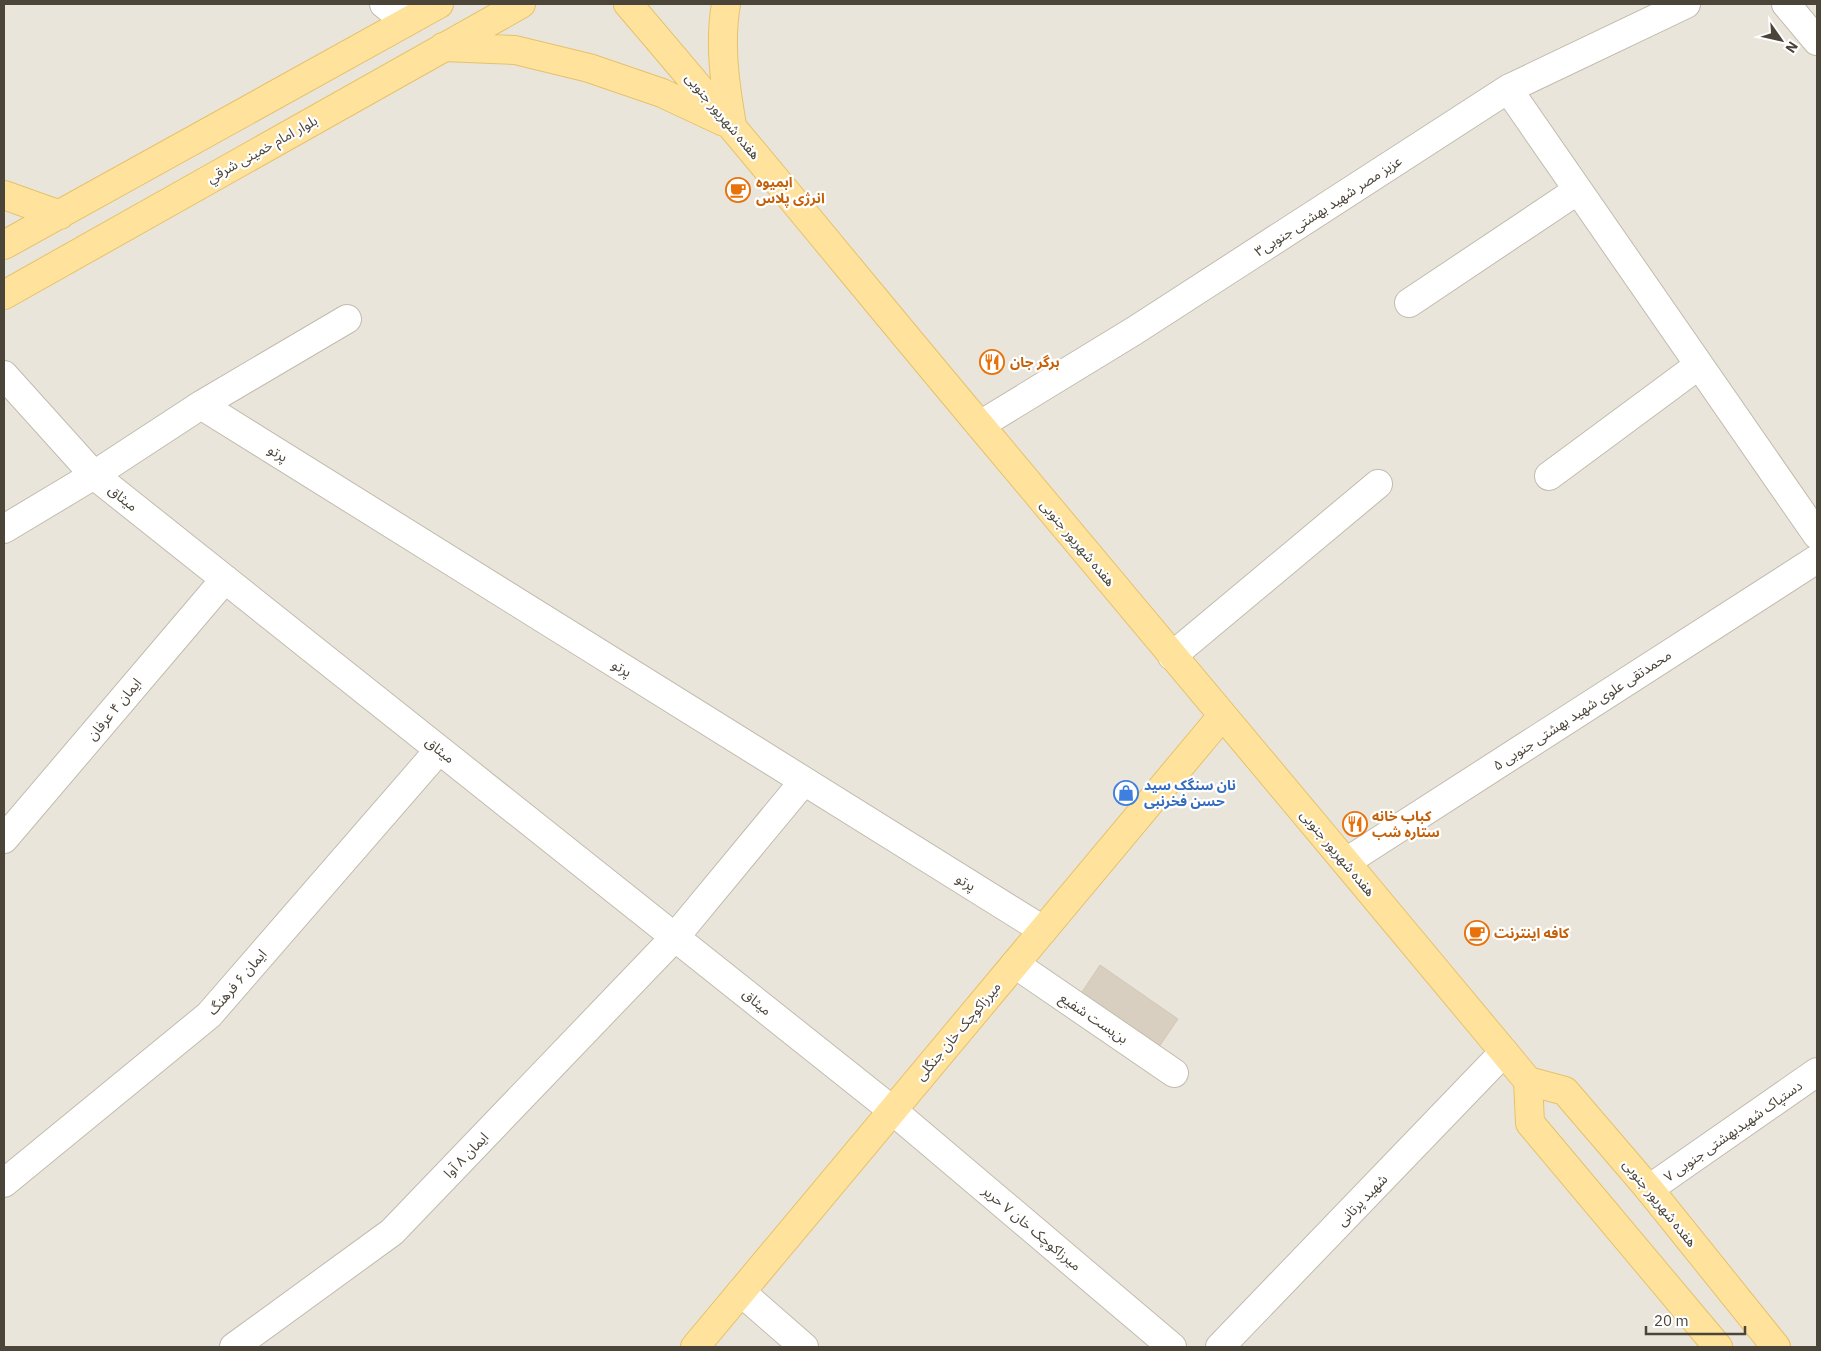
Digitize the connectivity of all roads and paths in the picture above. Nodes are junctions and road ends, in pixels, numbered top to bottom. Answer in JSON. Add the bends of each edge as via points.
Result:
{"nodes":[{"id":1,"x":384,"y":4,"type":"edge"},
{"id":2,"x":439,"y":4,"type":"edge"},
{"id":3,"x":520,"y":4,"type":"edge"},
{"id":4,"x":628,"y":4,"type":"edge"},
{"id":5,"x":726,"y":4,"type":"edge"},
{"id":6,"x":1686,"y":4,"type":"edge"},
{"id":7,"x":1786,"y":4,"type":"edge"},
{"id":8,"x":410,"y":13,"type":"edge"},
{"id":9,"x":1817,"y":41,"type":"edge"},
{"id":10,"x":443,"y":47,"type":"junction"},
{"id":11,"x":1508,"y":90,"type":"junction"},
{"id":12,"x":732,"y":125,"type":"junction"},
{"id":13,"x":1578,"y":190,"type":"junction"},
{"id":14,"x":4,"y":195,"type":"edge"},
{"id":15,"x":55,"y":218,"type":"junction"},
{"id":16,"x":4,"y":245,"type":"edge"},
{"id":17,"x":73,"y":256,"type":"junction"},
{"id":18,"x":4,"y":271,"type":"edge"},
{"id":19,"x":4,"y":290,"type":"edge"},
{"id":20,"x":4,"y":295,"type":"edge"},
{"id":21,"x":1409,"y":303,"type":"dead end"},
{"id":22,"x":347,"y":320,"type":"dead end"},
{"id":23,"x":1700,"y":365,"type":"junction"},
{"id":24,"x":4,"y":375,"type":"edge"},
{"id":25,"x":201,"y":405,"type":"junction"},
{"id":26,"x":980,"y":425,"type":"junction"},
{"id":27,"x":94,"y":475,"type":"junction"},
{"id":28,"x":1549,"y":476,"type":"dead end"},
{"id":29,"x":1378,"y":484,"type":"dead end"},
{"id":30,"x":4,"y":528,"type":"edge"},
{"id":31,"x":1817,"y":535,"type":"edge"},
{"id":32,"x":1817,"y":559,"type":"edge"},
{"id":33,"x":224,"y":579,"type":"junction"},
{"id":34,"x":1172,"y":656,"type":"junction"},
{"id":35,"x":1222,"y":716,"type":"junction"},
{"id":36,"x":439,"y":750,"type":"junction"},
{"id":37,"x":804,"y":781,"type":"junction"},
{"id":38,"x":4,"y":839,"type":"edge"},
{"id":39,"x":1346,"y":862,"type":"junction"},
{"id":40,"x":1043,"y":930,"type":"junction"},
{"id":41,"x":675,"y":937,"type":"junction"},
{"id":42,"x":1014,"y":964,"type":"junction"},
{"id":43,"x":1504,"y":1052,"type":"junction"},
{"id":44,"x":1817,"y":1072,"type":"edge"},
{"id":45,"x":1174,"y":1073,"type":"dead end"},
{"id":46,"x":1528,"y":1081,"type":"junction"},
{"id":47,"x":892,"y":1110,"type":"junction"},
{"id":48,"x":4,"y":1184,"type":"edge"},
{"id":49,"x":1649,"y":1189,"type":"junction"},
{"id":50,"x":741,"y":1292,"type":"junction"},
{"id":51,"x":234,"y":1347,"type":"edge"},
{"id":52,"x":694,"y":1347,"type":"edge"},
{"id":53,"x":804,"y":1347,"type":"edge"},
{"id":54,"x":1172,"y":1347,"type":"edge"},
{"id":55,"x":1220,"y":1347,"type":"edge"},
{"id":56,"x":1718,"y":1347,"type":"edge"},
{"id":57,"x":1776,"y":1347,"type":"edge"}],
"edges":[{"from":1,"to":8,"type":"street"},
{"from":2,"to":8,"type":"main road"},
{"from":3,"to":10,"type":"main road","name":"بلوار امام خمینی شرقي"},
{"from":4,"to":12,"type":"main road","name":"هفده شهریور جنوبی"},
{"from":5,"to":12,"type":"main road","via":[[723,71]]},
{"from":6,"to":11,"type":"street","name":"عزیز مصر شهید بهشتی جنوبی۳"},
{"from":7,"to":9,"type":"street"},
{"from":8,"to":15,"type":"main road"},
{"from":10,"to":12,"type":"main road","via":[[515,50],[589,68],[662,93]]},
{"from":10,"to":17,"type":"main road","name":"بلوار امام خمینی شرقي"},
{"from":11,"to":13,"type":"street"},
{"from":11,"to":26,"type":"street","name":"عزیز مصر شهید بهشتی جنوبی۳","via":[[1134,331]]},
{"from":12,"to":26,"type":"main road","name":"هفده شهریور جنوبی"},
{"from":13,"to":21,"type":"street"},
{"from":13,"to":23,"type":"street"},
{"from":14,"to":15,"type":"main road"},
{"from":15,"to":16,"type":"main road"},
{"from":15,"to":17,"type":"main road","via":[[48,241],[53,250]]},
{"from":17,"to":20,"type":"main road","name":"بلوار امام خمینی شرقي"},
{"from":18,"to":19,"type":"main road"},
{"from":22,"to":25,"type":"street"},
{"from":23,"to":28,"type":"street"},
{"from":23,"to":31,"type":"street"},
{"from":24,"to":27,"type":"street","name":"میثاق"},
{"from":25,"to":27,"type":"street"},
{"from":25,"to":37,"type":"street","name":"پرتو"},
{"from":26,"to":34,"type":"main road","name":"هفده شهریور جنوبی"},
{"from":27,"to":30,"type":"street"},
{"from":27,"to":33,"type":"street","name":"میثاق"},
{"from":29,"to":34,"type":"street"},
{"from":32,"to":39,"type":"street","name":"محمدتقی علوی شهید بهشتی جنوبی ۵"},
{"from":33,"to":36,"type":"street","name":"میثاق"},
{"from":33,"to":38,"type":"street","name":"ایمان ۴ عرفان"},
{"from":34,"to":35,"type":"main road","name":"هفده شهریور جنوبی"},
{"from":35,"to":39,"type":"main road","name":"هفده شهریور جنوبی"},
{"from":35,"to":40,"type":"main road","name":"میرزاکوچک خان جنگلی"},
{"from":36,"to":41,"type":"street","name":"میثاق"},
{"from":36,"to":48,"type":"street","name":"ایمان ۶ فرهنگ","via":[[209,1015]]},
{"from":37,"to":40,"type":"street","name":"پرتو"},
{"from":37,"to":41,"type":"street","name":"ایمان ۸ آوا"},
{"from":39,"to":43,"type":"main road","name":"هفده شهریور جنوبی"},
{"from":40,"to":42,"type":"main road","name":"میرزاکوچک خان جنگلی"},
{"from":41,"to":47,"type":"street","name":"میثاق"},
{"from":41,"to":51,"type":"street","name":"ایمان ۸ آوا","via":[[392,1232]]},
{"from":42,"to":45,"type":"street","name":"بن‌بست شفیع"},
{"from":42,"to":47,"type":"main road","name":"میرزاکوچک خان جنگلی"},
{"from":43,"to":46,"type":"main road","name":"هفده شهریور جنوبی"},
{"from":43,"to":55,"type":"street","name":"شهید پرتانی"},
{"from":44,"to":49,"type":"street","name":"دستپاک شهیدبهشتی جنوبی ۷"},
{"from":46,"to":49,"type":"main road","name":"هفده شهریور جنوبی","via":[[1565,1092]]},
{"from":46,"to":56,"type":"main road","via":[[1530,1123]]},
{"from":47,"to":50,"type":"main road","name":"میرزاکوچک خان جنگلی"},
{"from":47,"to":54,"type":"street","name":"میرزاکوچک خان ۷ حریر"},
{"from":49,"to":57,"type":"main road","name":"هفده شهریور جنوبی"},
{"from":50,"to":52,"type":"main road","name":"میرزاکوچک خان جنگلی"},
{"from":50,"to":53,"type":"street"}]}
